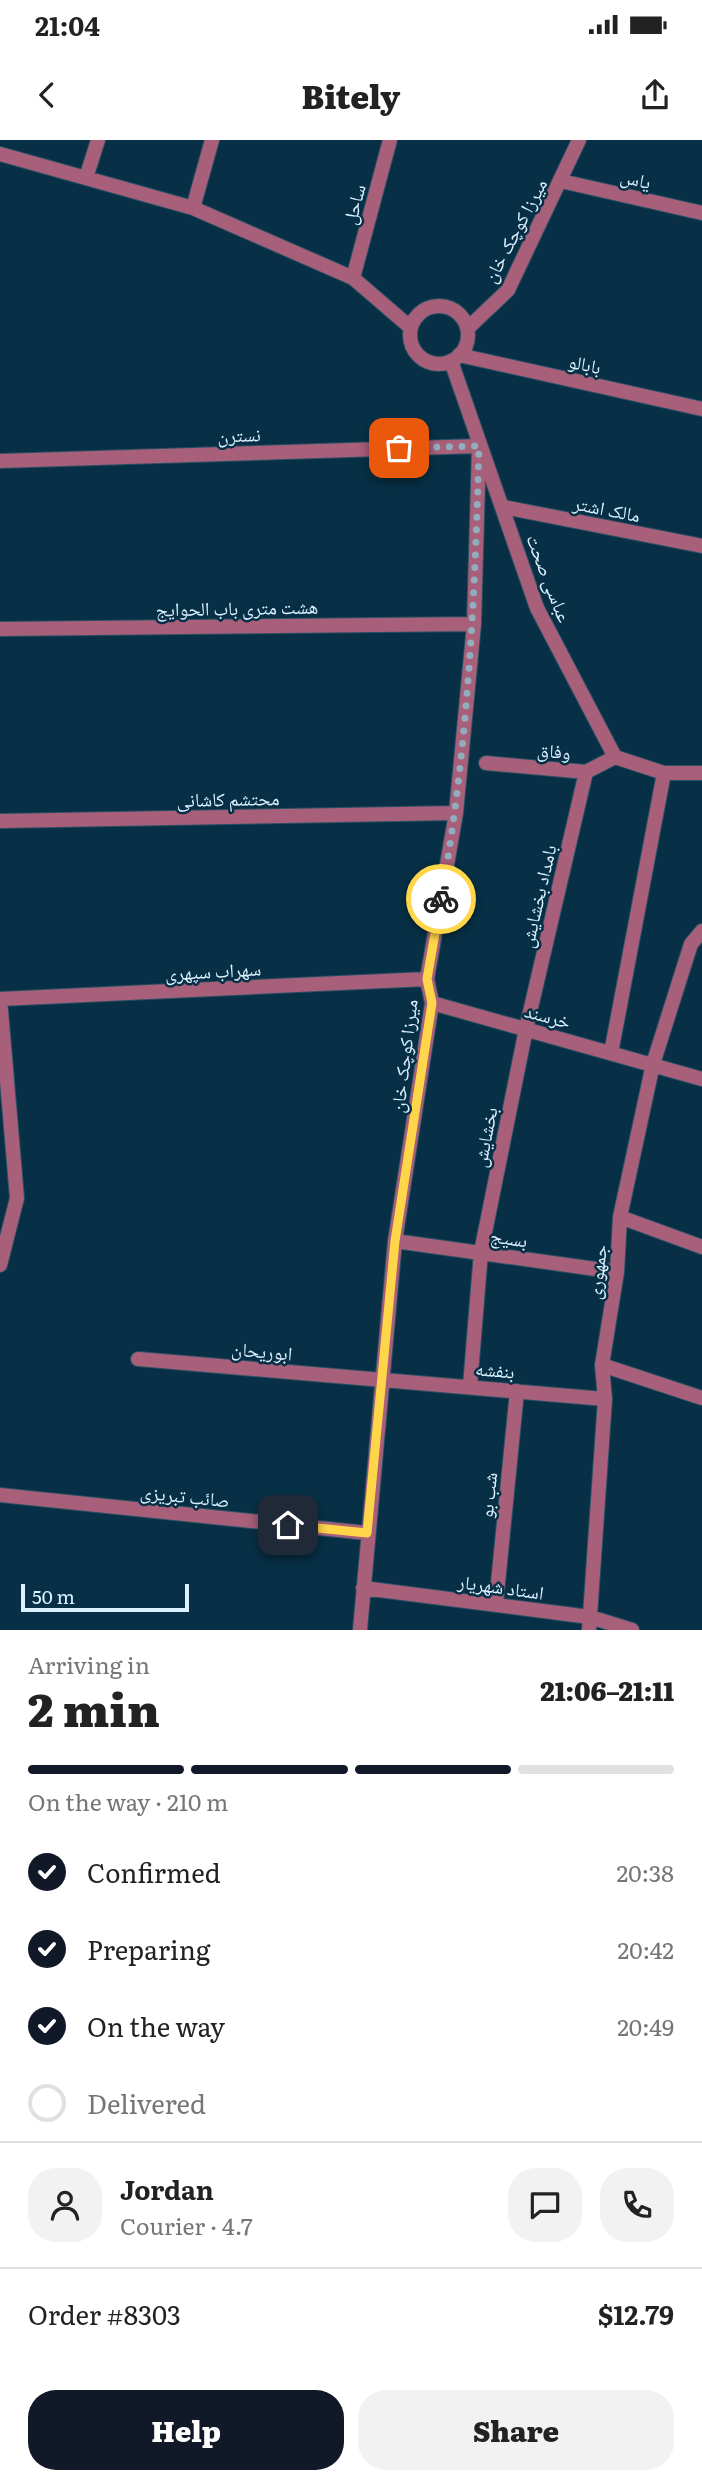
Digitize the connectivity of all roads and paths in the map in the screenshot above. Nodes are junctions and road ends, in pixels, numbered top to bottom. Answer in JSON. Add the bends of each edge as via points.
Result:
{"nodes":[{"id":1,"x":98,"y":140,"type":"edge"},
{"id":2,"x":212,"y":140,"type":"edge"},
{"id":3,"x":390,"y":140,"type":"edge"},
{"id":4,"x":579,"y":140,"type":"edge"},
{"id":5,"x":0,"y":154,"type":"edge"},
{"id":6,"x":86,"y":178,"type":"junction"},
{"id":7,"x":561,"y":181,"type":"junction"},
{"id":8,"x":193,"y":208,"type":"junction"},
{"id":9,"x":702,"y":213,"type":"edge"},
{"id":10,"x":353,"y":278,"type":"junction"},
{"id":11,"x":411,"y":328,"type":"junction"},
{"id":12,"x":467,"y":328,"type":"junction"},
{"id":13,"x":455,"y":358,"type":"junction"},
{"id":14,"x":702,"y":409,"type":"edge"},
{"id":15,"x":479,"y":446,"type":"junction"},
{"id":16,"x":0,"y":461,"type":"edge"},
{"id":17,"x":503,"y":507,"type":"junction"},
{"id":18,"x":702,"y":546,"type":"edge"},
{"id":19,"x":474,"y":624,"type":"junction"},
{"id":20,"x":0,"y":629,"type":"edge"},
{"id":21,"x":615,"y":757,"type":"junction"},
{"id":22,"x":486,"y":763,"type":"dead end"},
{"id":23,"x":586,"y":772,"type":"junction"},
{"id":24,"x":664,"y":773,"type":"junction"},
{"id":25,"x":702,"y":773,"type":"edge"},
{"id":26,"x":456,"y":813,"type":"junction"},
{"id":27,"x":0,"y":821,"type":"edge"},
{"id":28,"x":702,"y":931,"type":"edge"},
{"id":29,"x":427,"y":979,"type":"junction"},
{"id":30,"x":0,"y":999,"type":"edge"},
{"id":31,"x":432,"y":1003,"type":"junction"},
{"id":32,"x":526,"y":1029,"type":"junction"},
{"id":33,"x":611,"y":1053,"type":"junction"},
{"id":34,"x":653,"y":1064,"type":"junction"},
{"id":35,"x":702,"y":1079,"type":"edge"},
{"id":36,"x":620,"y":1217,"type":"junction"},
{"id":37,"x":395,"y":1241,"type":"junction"},
{"id":38,"x":702,"y":1247,"type":"edge"},
{"id":39,"x":481,"y":1252,"type":"junction"},
{"id":40,"x":0,"y":1265,"type":"edge"},
{"id":41,"x":617,"y":1272,"type":"junction"},
{"id":42,"x":138,"y":1359,"type":"dead end"},
{"id":43,"x":602,"y":1366,"type":"junction"},
{"id":44,"x":382,"y":1379,"type":"junction"},
{"id":45,"x":470,"y":1386,"type":"junction"},
{"id":46,"x":517,"y":1391,"type":"junction"},
{"id":47,"x":702,"y":1398,"type":"edge"},
{"id":48,"x":605,"y":1399,"type":"junction"},
{"id":49,"x":0,"y":1495,"type":"edge"},
{"id":50,"x":367,"y":1533,"type":"junction"},
{"id":51,"x":363,"y":1588,"type":"junction"},
{"id":52,"x":496,"y":1604,"type":"junction"},
{"id":53,"x":590,"y":1624,"type":"edge"},
{"id":54,"x":360,"y":1630,"type":"edge"},
{"id":55,"x":632,"y":1630,"type":"edge"}],
"edges":[{"from":1,"to":6,"type":"street"},
{"from":2,"to":8,"type":"street"},
{"from":3,"to":10,"type":"street","name":"ساحل"},
{"from":4,"to":7,"type":"street","name":"میرزا کوچک خان"},
{"from":5,"to":6,"type":"street"},
{"from":6,"to":8,"type":"street"},
{"from":7,"to":9,"type":"street","name":"یاس"},
{"from":7,"to":12,"type":"street","name":"میرزا کوچک خان","via":[[508,290]]},
{"from":8,"to":10,"type":"street"},
{"from":10,"to":11,"type":"street"},
{"from":11,"to":12,"type":"street","via":[[421,313],[438,306],[457,312]]},
{"from":11,"to":13,"type":"street","via":[[418,354],[433,363]]},
{"from":12,"to":13,"type":"street","via":[[465,347]]},
{"from":13,"to":14,"type":"street","name":"بابالو"},
{"from":13,"to":15,"type":"street","name":"عباسی صحت"},
{"from":15,"to":16,"type":"street","name":"نسترن"},
{"from":15,"to":17,"type":"street","name":"عباسی صحت"},
{"from":15,"to":19,"type":"street","name":"میرزا کوچک خان"},
{"from":17,"to":18,"type":"street","name":"مالک اشتر"},
{"from":17,"to":21,"type":"street","name":"عباسی صحت","via":[[537,608]]},
{"from":19,"to":20,"type":"street","name":"هشت متری باب الحوایج"},
{"from":19,"to":26,"type":"street","name":"میرزا کوچک خان"},
{"from":21,"to":23,"type":"street","name":"وفاق"},
{"from":21,"to":24,"type":"street"},
{"from":22,"to":23,"type":"street","name":"وفاق"},
{"from":23,"to":32,"type":"street","name":"بامداد بخشایش"},
{"from":24,"to":25,"type":"street"},
{"from":24,"to":33,"type":"street"},
{"from":26,"to":27,"type":"street","name":"محتشم کاشانی"},
{"from":26,"to":29,"type":"street","name":"میرزا کوچک خان"},
{"from":28,"to":34,"type":"street","name":"جمهوری","via":[[691,944]]},
{"from":29,"to":30,"type":"street","name":"سهراب سپهری"},
{"from":29,"to":31,"type":"street","name":"میرزا کوچک خان"},
{"from":30,"to":40,"type":"street","via":[[17,1198]]},
{"from":31,"to":32,"type":"street","name":"خرسند"},
{"from":31,"to":37,"type":"street","name":"میرزا کوچک خان"},
{"from":32,"to":33,"type":"street","name":"خرسند"},
{"from":32,"to":39,"type":"street","name":"بخشایش"},
{"from":33,"to":34,"type":"street","name":"خرسند"},
{"from":34,"to":35,"type":"street","name":"خرسند"},
{"from":34,"to":36,"type":"street","name":"جمهوری"},
{"from":36,"to":38,"type":"street"},
{"from":36,"to":41,"type":"street","name":"جمهوری"},
{"from":37,"to":39,"type":"street","name":"بسیج"},
{"from":37,"to":44,"type":"street","name":"میرزا کوچک خان"},
{"from":39,"to":41,"type":"street","name":"بسیج"},
{"from":39,"to":45,"type":"street","name":"بخشایش"},
{"from":41,"to":43,"type":"street","name":"جمهوری"},
{"from":42,"to":44,"type":"street","name":"ابوریحان"},
{"from":43,"to":47,"type":"street"},
{"from":43,"to":48,"type":"street","name":"جمهوری"},
{"from":44,"to":45,"type":"street","name":"بنفشه"},
{"from":44,"to":50,"type":"street","name":"میرزا کوچک خان"},
{"from":45,"to":46,"type":"street","name":"بنفشه"},
{"from":46,"to":48,"type":"street","name":"بنفشه"},
{"from":46,"to":52,"type":"street","name":"شب بو"},
{"from":48,"to":53,"type":"street","name":"جمهوری"},
{"from":49,"to":50,"type":"street","name":"صائب تبریزی"},
{"from":50,"to":51,"type":"street","name":"میرزا کوچک خان"},
{"from":51,"to":52,"type":"street","name":"استاد شهریار"},
{"from":51,"to":54,"type":"street","name":"میرزا کوچک خان"},
{"from":52,"to":53,"type":"street","name":"استاد شهریار"},
{"from":53,"to":55,"type":"street","name":"استاد شهریار"}]}
